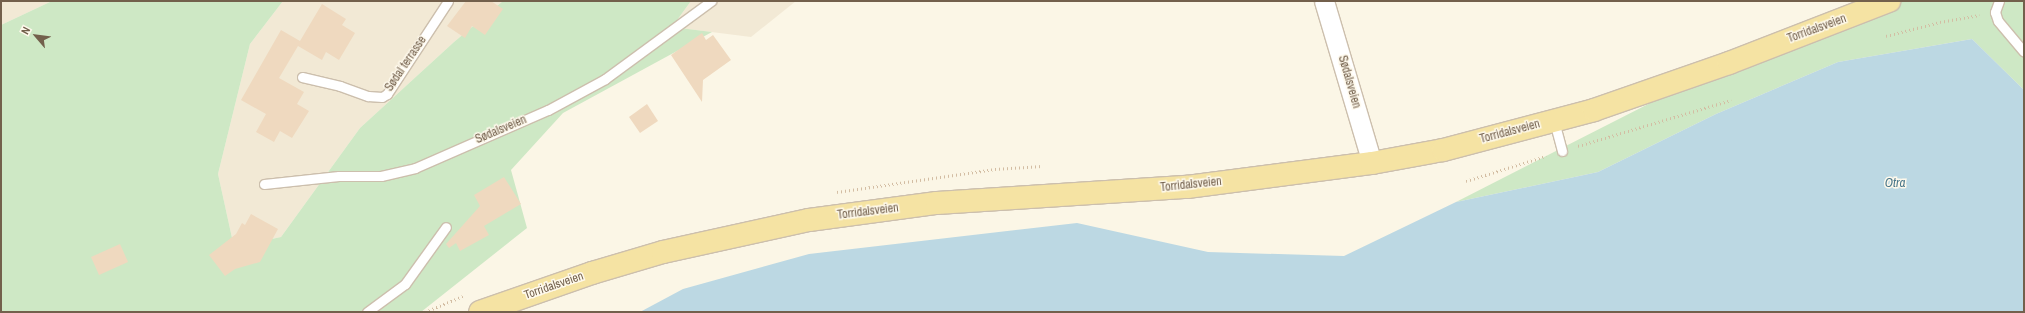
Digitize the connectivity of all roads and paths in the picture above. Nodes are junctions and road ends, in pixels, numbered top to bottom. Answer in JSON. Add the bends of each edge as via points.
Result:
{"nodes":[{"id":1,"x":448,"y":1,"type":"edge"},
{"id":2,"x":711,"y":1,"type":"edge"},
{"id":3,"x":1324,"y":1,"type":"edge"},
{"id":4,"x":1889,"y":1,"type":"edge"},
{"id":5,"x":1999,"y":1,"type":"edge"},
{"id":6,"x":1995,"y":12,"type":"junction"},
{"id":7,"x":1886,"y":36,"type":"dead end"},
{"id":8,"x":2024,"y":52,"type":"edge"},
{"id":9,"x":302,"y":77,"type":"dead end"},
{"id":10,"x":1730,"y":100,"type":"dead end"},
{"id":11,"x":1554,"y":121,"type":"junction"},
{"id":12,"x":1562,"y":151,"type":"junction"},
{"id":13,"x":1372,"y":163,"type":"junction"},
{"id":14,"x":1466,"y":181,"type":"dead end"},
{"id":15,"x":264,"y":184,"type":"dead end"},
{"id":16,"x":446,"y":227,"type":"dead end"},
{"id":17,"x":366,"y":312,"type":"edge"},
{"id":18,"x":480,"y":312,"type":"edge"}],
"edges":[{"from":1,"to":9,"type":"lane","name":"Sødal terrasse","via":[[387,94],[382,97],[368,96]]},
{"from":2,"to":15,"type":"lane","name":"Sødalsveien","via":[[605,79],[548,110],[416,168],[381,176],[339,176]]},
{"from":3,"to":13,"type":"street","name":"Sødalsveien"},
{"from":4,"to":11,"type":"main road","name":"Torridalsveien","via":[[1729,63],[1594,110]]},
{"from":5,"to":6,"type":"lane"},
{"from":6,"to":7,"type":"path","via":[[1940,22]]},
{"from":6,"to":8,"type":"lane","via":[[2006,34]]},
{"from":10,"to":12,"type":"path"},
{"from":11,"to":12,"type":"lane"},
{"from":11,"to":13,"type":"main road","name":"Torridalsveien","via":[[1443,150]]},
{"from":12,"to":14,"type":"path"},
{"from":13,"to":18,"type":"main road","name":"Torridalsveien","via":[[1187,187],[937,203],[809,220],[663,252],[592,272]]},
{"from":16,"to":17,"type":"lane","via":[[405,284]]}]}
